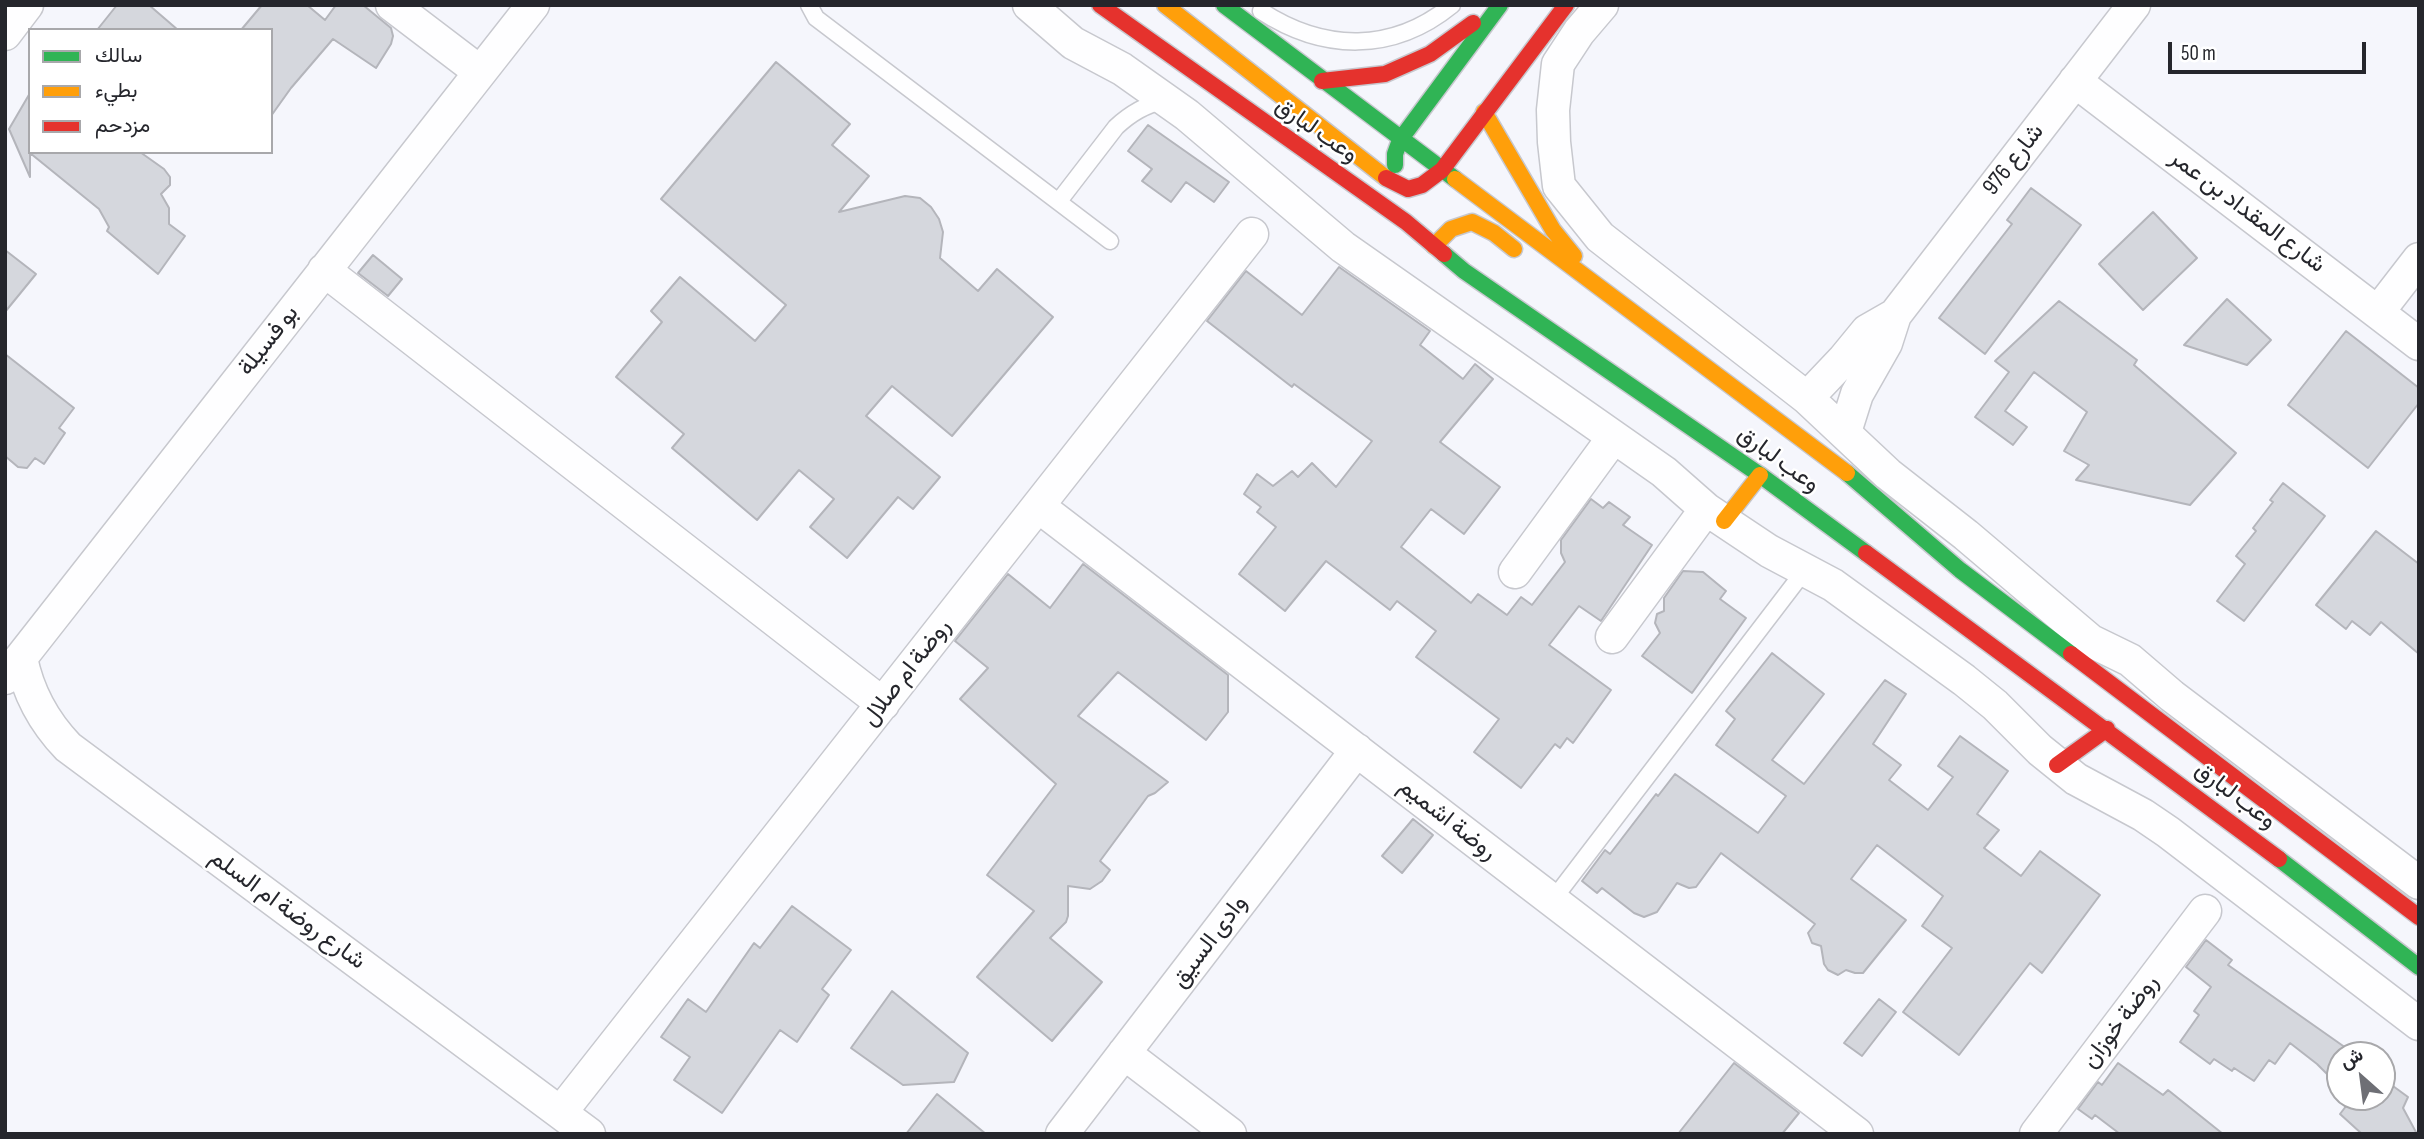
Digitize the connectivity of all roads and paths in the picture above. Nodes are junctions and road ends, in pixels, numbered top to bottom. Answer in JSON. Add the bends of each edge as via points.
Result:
{"nodes":[{"id":1,"x":27,"y":5,"type":"edge"},
{"id":2,"x":392,"y":5,"type":"edge"},
{"id":3,"x":533,"y":5,"type":"edge"},
{"id":4,"x":809,"y":5,"type":"edge"},
{"id":5,"x":1029,"y":5,"type":"edge"},
{"id":6,"x":1100,"y":5,"type":"edge"},
{"id":7,"x":1165,"y":5,"type":"edge"},
{"id":8,"x":1224,"y":5,"type":"edge"},
{"id":9,"x":1253,"y":5,"type":"edge"},
{"id":10,"x":1452,"y":5,"type":"edge"},
{"id":11,"x":1493,"y":5,"type":"edge"},
{"id":12,"x":1500,"y":5,"type":"edge"},
{"id":13,"x":1566,"y":5,"type":"edge"},
{"id":14,"x":1602,"y":5,"type":"edge"},
{"id":15,"x":2133,"y":5,"type":"edge"},
{"id":16,"x":5,"y":34,"type":"edge"},
{"id":17,"x":480,"y":72,"type":"junction"},
{"id":18,"x":1322,"y":81,"type":"junction"},
{"id":19,"x":2075,"y":81,"type":"junction"},
{"id":20,"x":1165,"y":100,"type":"junction"},
{"id":21,"x":1484,"y":112,"type":"junction"},
{"id":22,"x":1400,"y":139,"type":"junction"},
{"id":23,"x":1442,"y":170,"type":"junction"},
{"id":24,"x":1267,"y":184,"type":"junction"},
{"id":25,"x":1398,"y":186,"type":"junction"},
{"id":26,"x":1059,"y":201,"type":"junction"},
{"id":27,"x":1299,"y":212,"type":"junction"},
{"id":28,"x":1412,"y":228,"type":"junction"},
{"id":29,"x":1252,"y":234,"type":"junction"},
{"id":30,"x":1110,"y":241,"type":"dead end"},
{"id":31,"x":1434,"y":246,"type":"junction"},
{"id":32,"x":2419,"y":259,"type":"edge"},
{"id":33,"x":1527,"y":260,"type":"dead end"},
{"id":34,"x":324,"y":270,"type":"junction"},
{"id":35,"x":1602,"y":290,"type":"junction"},
{"id":36,"x":2378,"y":312,"type":"junction"},
{"id":37,"x":1895,"y":315,"type":"junction"},
{"id":38,"x":1633,"y":333,"type":"dead end"},
{"id":39,"x":2419,"y":344,"type":"edge"},
{"id":40,"x":1736,"y":391,"type":"junction"},
{"id":41,"x":1807,"y":398,"type":"junction"},
{"id":42,"x":1845,"y":432,"type":"junction"},
{"id":43,"x":1613,"y":438,"type":"junction"},
{"id":44,"x":1760,"y":475,"type":"junction"},
{"id":45,"x":1038,"y":506,"type":"junction"},
{"id":46,"x":1715,"y":515,"type":"junction"},
{"id":47,"x":1805,"y":570,"type":"junction"},
{"id":48,"x":1515,"y":572,"type":"dead end"},
{"id":49,"x":1612,"y":637,"type":"dead end"},
{"id":50,"x":13,"y":668,"type":"edge"},
{"id":51,"x":2172,"y":696,"type":"junction"},
{"id":52,"x":2137,"y":702,"type":"junction"},
{"id":53,"x":883,"y":704,"type":"junction"},
{"id":54,"x":2108,"y":729,"type":"junction"},
{"id":55,"x":1357,"y":750,"type":"junction"},
{"id":56,"x":2057,"y":765,"type":"junction"},
{"id":57,"x":2210,"y":865,"type":"junction"},
{"id":58,"x":2411,"y":871,"type":"edge"},
{"id":59,"x":2244,"y":891,"type":"junction"},
{"id":60,"x":1552,"y":901,"type":"junction"},
{"id":61,"x":2205,"y":911,"type":"junction"},
{"id":62,"x":2419,"y":917,"type":"edge"},
{"id":63,"x":2419,"y":967,"type":"edge"},
{"id":64,"x":2419,"y":1024,"type":"edge"},
{"id":65,"x":1124,"y":1053,"type":"junction"},
{"id":66,"x":561,"y":1112,"type":"junction"},
{"id":67,"x":589,"y":1134,"type":"edge"},
{"id":68,"x":1062,"y":1134,"type":"edge"},
{"id":69,"x":1230,"y":1134,"type":"edge"},
{"id":70,"x":1857,"y":1134,"type":"edge"},
{"id":71,"x":2036,"y":1134,"type":"edge"}],
"edges":[{"from":1,"to":16,"type":"street"},
{"from":2,"to":17,"type":"street"},
{"from":3,"to":17,"type":"street","name":"بو فسيلة"},
{"from":4,"to":26,"type":"lane","via":[[816,18]]},
{"from":5,"to":20,"type":"street","via":[[1073,43],[1122,69]]},
{"from":6,"to":28,"type":"street","name":"وعب لبارق"},
{"from":7,"to":25,"type":"street"},
{"from":8,"to":18,"type":"street","name":"وعب لبارق"},
{"from":9,"to":10,"type":"lane","via":[[1303,33],[1348,42],[1395,37],[1418,29]]},
{"from":11,"to":18,"type":"street","via":[[1430,54],[1385,74]]},
{"from":12,"to":22,"type":"street"},
{"from":13,"to":21,"type":"street"},
{"from":14,"to":41,"type":"street","via":[[1558,64],[1553,110],[1559,186],[1600,237]]},
{"from":15,"to":19,"type":"street","name":"شارع 976"},
{"from":17,"to":34,"type":"street","name":"بو فسيلة"},
{"from":18,"to":22,"type":"street","name":"وعب لبارق"},
{"from":19,"to":36,"type":"street","name":"شارع المقداد بن عمر"},
{"from":19,"to":37,"type":"street","name":"شارع 976"},
{"from":20,"to":24,"type":"street"},
{"from":20,"to":26,"type":"lane","via":[[1126,117]]},
{"from":21,"to":23,"type":"street"},
{"from":21,"to":35,"type":"street","via":[[1553,230]]},
{"from":22,"to":23,"type":"street","name":"وعب لبارق"},
{"from":22,"to":25,"type":"street","via":[[1395,155]]},
{"from":23,"to":25,"type":"street","via":[[1422,185]]},
{"from":23,"to":35,"type":"street","name":"وعب لبارق"},
{"from":24,"to":27,"type":"street"},
{"from":24,"to":29,"type":"street","via":[[1256,208]]},
{"from":25,"to":28,"type":"street"},
{"from":26,"to":30,"type":"lane"},
{"from":27,"to":29,"type":"street"},
{"from":27,"to":43,"type":"street"},
{"from":28,"to":31,"type":"street","name":"وعب لبارق"},
{"from":29,"to":45,"type":"street","name":"روضة ام صلال"},
{"from":31,"to":33,"type":"street","via":[[1451,229],[1472,222]]},
{"from":31,"to":44,"type":"street","name":"وعب لبارق"},
{"from":32,"to":36,"type":"street"},
{"from":34,"to":50,"type":"street","name":"بو فسيلة"},
{"from":34,"to":53,"type":"street"},
{"from":35,"to":40,"type":"street","name":"وعب لبارق"},
{"from":36,"to":39,"type":"street","name":"شارع المقداد بن عمر"},
{"from":37,"to":41,"type":"street","name":"شارع 976","via":[[1867,331]]},
{"from":37,"to":42,"type":"street","name":"شارع 976","via":[[1886,342],[1857,394]]},
{"from":38,"to":40,"type":"street"},
{"from":40,"to":52,"type":"street","name":"وعب لبارق","via":[[1855,479],[1960,570]]},
{"from":41,"to":42,"type":"street"},
{"from":42,"to":51,"type":"street","via":[[1888,474],[2091,641],[2130,660]]},
{"from":43,"to":46,"type":"street","via":[[1664,472]]},
{"from":43,"to":48,"type":"street"},
{"from":44,"to":46,"type":"street"},
{"from":44,"to":54,"type":"street","name":"وعب لبارق"},
{"from":45,"to":53,"type":"street","name":"روضة ام صلال"},
{"from":45,"to":55,"type":"street","name":"روضة اشميم"},
{"from":46,"to":47,"type":"street"},
{"from":46,"to":49,"type":"street"},
{"from":47,"to":56,"type":"street","via":[[1833,585],[1964,680]]},
{"from":47,"to":60,"type":"lane"},
{"from":50,"to":66,"type":"street","name":"شارع روضة ام السلم","via":[[25,678],[42,715],[68,747]]},
{"from":51,"to":52,"type":"street"},
{"from":51,"to":58,"type":"street"},
{"from":52,"to":62,"type":"street","name":"وعب لبارق"},
{"from":53,"to":66,"type":"street","name":"روضة ام صلال"},
{"from":54,"to":56,"type":"street"},
{"from":54,"to":63,"type":"street","name":"وعب لبارق"},
{"from":55,"to":60,"type":"street","name":"روضة اشميم"},
{"from":55,"to":65,"type":"street","name":"وادى السيق"},
{"from":56,"to":57,"type":"street","via":[[2144,816]]},
{"from":57,"to":59,"type":"street"},
{"from":57,"to":61,"type":"street","via":[[2202,887]]},
{"from":59,"to":61,"type":"street","via":[[2227,905]]},
{"from":59,"to":64,"type":"street"},
{"from":60,"to":70,"type":"street","name":"روضة اشميم"},
{"from":61,"to":71,"type":"street","name":"روضة خوزان"},
{"from":65,"to":68,"type":"street","name":"وادى السيق"},
{"from":65,"to":69,"type":"street"},
{"from":66,"to":67,"type":"street","name":"شارع روضة ام السلم"}]}
